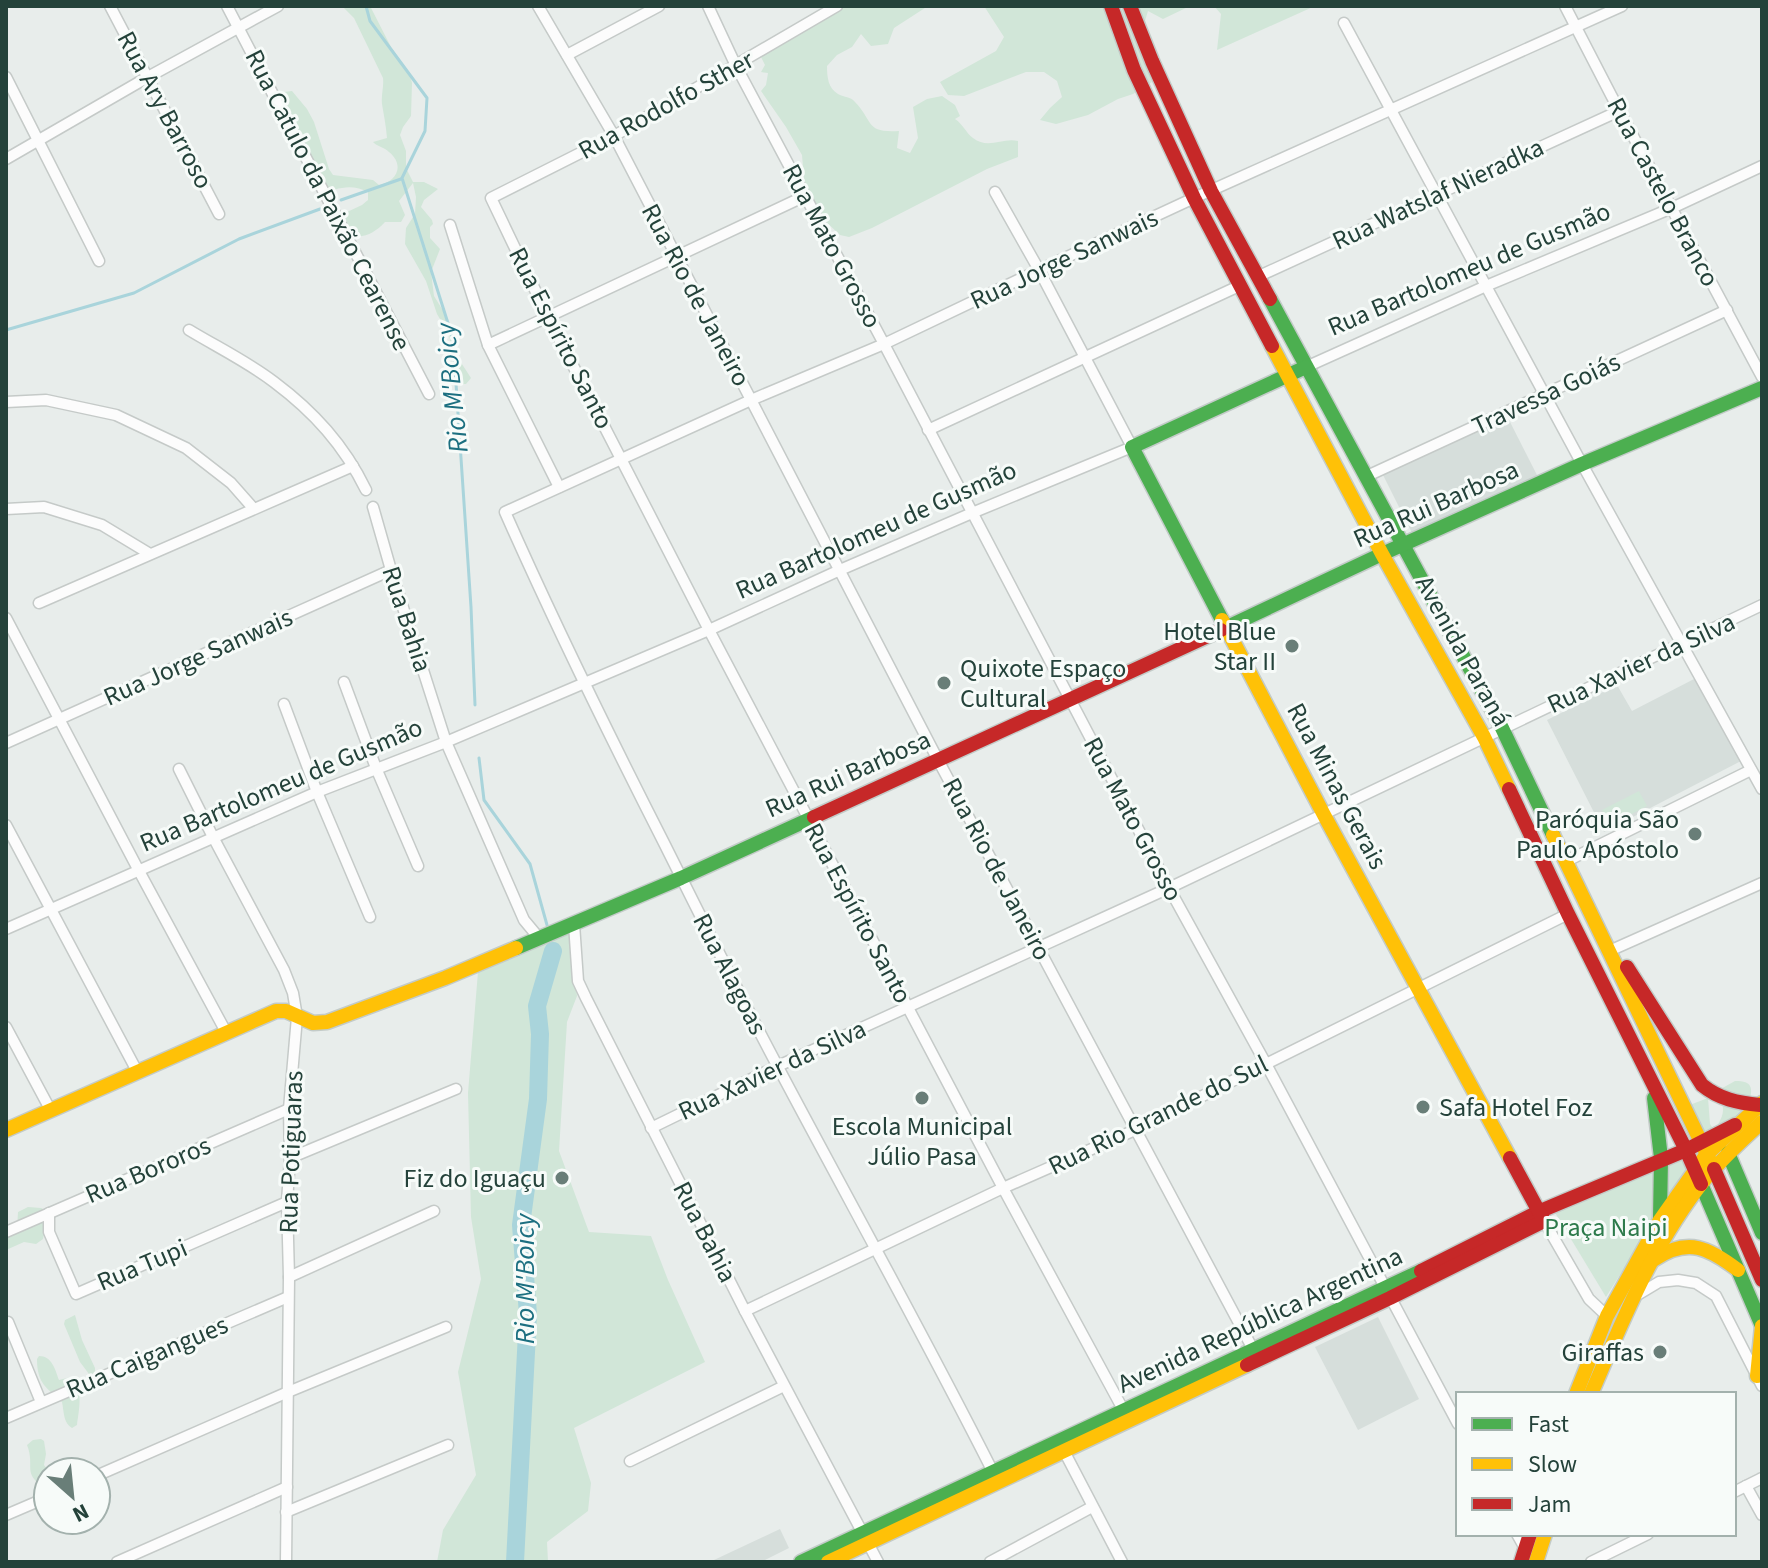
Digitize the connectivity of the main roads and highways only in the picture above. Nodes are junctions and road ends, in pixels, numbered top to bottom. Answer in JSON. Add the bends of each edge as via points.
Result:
{"nodes":[{"id":1,"x":1111,"y":6,"type":"edge"},
{"id":2,"x":1130,"y":6,"type":"edge"},
{"id":3,"x":1306,"y":367,"type":"junction"},
{"id":4,"x":1288,"y":374,"type":"junction"},
{"id":5,"x":1762,"y":388,"type":"edge"},
{"id":6,"x":1132,"y":447,"type":"joint"},
{"id":7,"x":1403,"y":545,"type":"junction"},
{"id":8,"x":1382,"y":554,"type":"junction"},
{"id":9,"x":1226,"y":628,"type":"junction"},
{"id":10,"x":1599,"y":927,"type":"junction"},
{"id":11,"x":1649,"y":1074,"type":"junction"},
{"id":12,"x":1761,"y":1104,"type":"edge"},
{"id":13,"x":1762,"y":1122,"type":"edge"},
{"id":14,"x":6,"y":1130,"type":"edge"},
{"id":15,"x":1703,"y":1148,"type":"junction"},
{"id":16,"x":1686,"y":1150,"type":"junction"},
{"id":17,"x":1728,"y":1153,"type":"junction"},
{"id":18,"x":1662,"y":1160,"type":"junction"},
{"id":19,"x":1694,"y":1169,"type":"junction"},
{"id":20,"x":1714,"y":1169,"type":"junction"},
{"id":21,"x":1701,"y":1184,"type":"junction"},
{"id":22,"x":1541,"y":1217,"type":"junction"},
{"id":23,"x":1660,"y":1220,"type":"junction"},
{"id":24,"x":1762,"y":1233,"type":"edge"},
{"id":25,"x":1651,"y":1263,"type":"junction"},
{"id":26,"x":1739,"y":1271,"type":"junction"},
{"id":27,"x":1762,"y":1280,"type":"edge"},
{"id":28,"x":1762,"y":1326,"type":"edge"},
{"id":29,"x":1759,"y":1381,"type":"edge"},
{"id":30,"x":1577,"y":1392,"type":"edge"},
{"id":31,"x":1592,"y":1392,"type":"edge"},
{"id":32,"x":1126,"y":1416,"type":"junction"},
{"id":33,"x":995,"y":1476,"type":"junction"},
{"id":34,"x":1530,"y":1536,"type":"edge"},
{"id":35,"x":1544,"y":1536,"type":"edge"},
{"id":36,"x":865,"y":1537,"type":"junction"},
{"id":37,"x":1529,"y":1559,"type":"edge"},
{"id":38,"x":801,"y":1562,"type":"edge"},
{"id":39,"x":828,"y":1562,"type":"edge"}],
"edges":[{"from":1,"to":4,"type":"main road","name":"Avenida Paraná","via":[[1134,70],[1194,198]]},
{"from":2,"to":3,"type":"main road","name":"Avenida Paraná","via":[[1211,191]]},
{"from":3,"to":4,"type":"main road","name":"Rua Bartolomeu de Gusmão"},
{"from":3,"to":7,"type":"main road","name":"Avenida Paraná"},
{"from":4,"to":6,"type":"main road","name":"Rua Bartolomeu de Gusmão"},
{"from":4,"to":8,"type":"main road","name":"Avenida Paraná"},
{"from":5,"to":7,"type":"main road","name":"Rua Rui Barbosa"},
{"from":6,"to":9,"type":"main road","name":"Rua Minas Gerais"},
{"from":7,"to":8,"type":"main road","name":"Rua Rui Barbosa"},
{"from":7,"to":10,"type":"main road","name":"Avenida Paraná","via":[[1502,728]]},
{"from":8,"to":9,"type":"main road","name":"Rua Rui Barbosa"},
{"from":8,"to":11,"type":"main road","name":"Avenida Paraná","via":[[1484,737]]},
{"from":9,"to":14,"type":"main road","name":"Rua Rui Barbosa","via":[[681,878],[445,978],[327,1022],[276,1011]]},
{"from":9,"to":22,"type":"main road","name":"Rua Minas Gerais"},
{"from":10,"to":12,"type":"main road","via":[[1702,1085],[1724,1100]]},
{"from":10,"to":15,"type":"main road","name":"Avenida Paraná"},
{"from":11,"to":16,"type":"main road","name":"Avenida Paraná"},
{"from":11,"to":18,"type":"main road"},
{"from":12,"to":15,"type":"main road","name":"Avenida República Argentina"},
{"from":13,"to":17,"type":"main road"},
{"from":15,"to":16,"type":"main road","name":"Avenida República Argentina"},
{"from":15,"to":19,"type":"main road"},
{"from":15,"to":20,"type":"main road","name":"Avenida Paraná"},
{"from":16,"to":18,"type":"main road","name":"Avenida República Argentina"},
{"from":16,"to":19,"type":"main road","name":"Avenida Paraná"},
{"from":17,"to":20,"type":"main road"},
{"from":17,"to":24,"type":"main road"},
{"from":18,"to":22,"type":"main road","name":"Avenida República Argentina"},
{"from":18,"to":23,"type":"main road"},
{"from":19,"to":21,"type":"main road","name":"Avenida Paraná"},
{"from":19,"to":23,"type":"main road"},
{"from":20,"to":21,"type":"main road"},
{"from":20,"to":27,"type":"main road","name":"Avenida Paraná"},
{"from":21,"to":25,"type":"main road"},
{"from":21,"to":26,"type":"main road","name":"Avenida Paraná"},
{"from":22,"to":32,"type":"main road","name":"Avenida República Argentina"},
{"from":23,"to":30,"type":"main road","via":[[1607,1316]]},
{"from":25,"to":26,"type":"main road","via":[[1669,1250],[1694,1246],[1712,1251]]},
{"from":25,"to":31,"type":"main road"},
{"from":26,"to":28,"type":"main road","name":"Avenida Paraná"},
{"from":28,"to":29,"type":"main road"},
{"from":32,"to":33,"type":"main road","name":"Avenida República Argentina"},
{"from":32,"to":33,"type":"main road","name":"Avenida República Argentina","via":[[1064,1451]]},
{"from":33,"to":36,"type":"main road","name":"Avenida República Argentina"},
{"from":34,"to":37,"type":"main road"},
{"from":35,"to":37,"type":"main road"},
{"from":36,"to":38,"type":"main road","name":"Avenida República Argentina"},
{"from":36,"to":39,"type":"main road","name":"Avenida República Argentina"}]}
